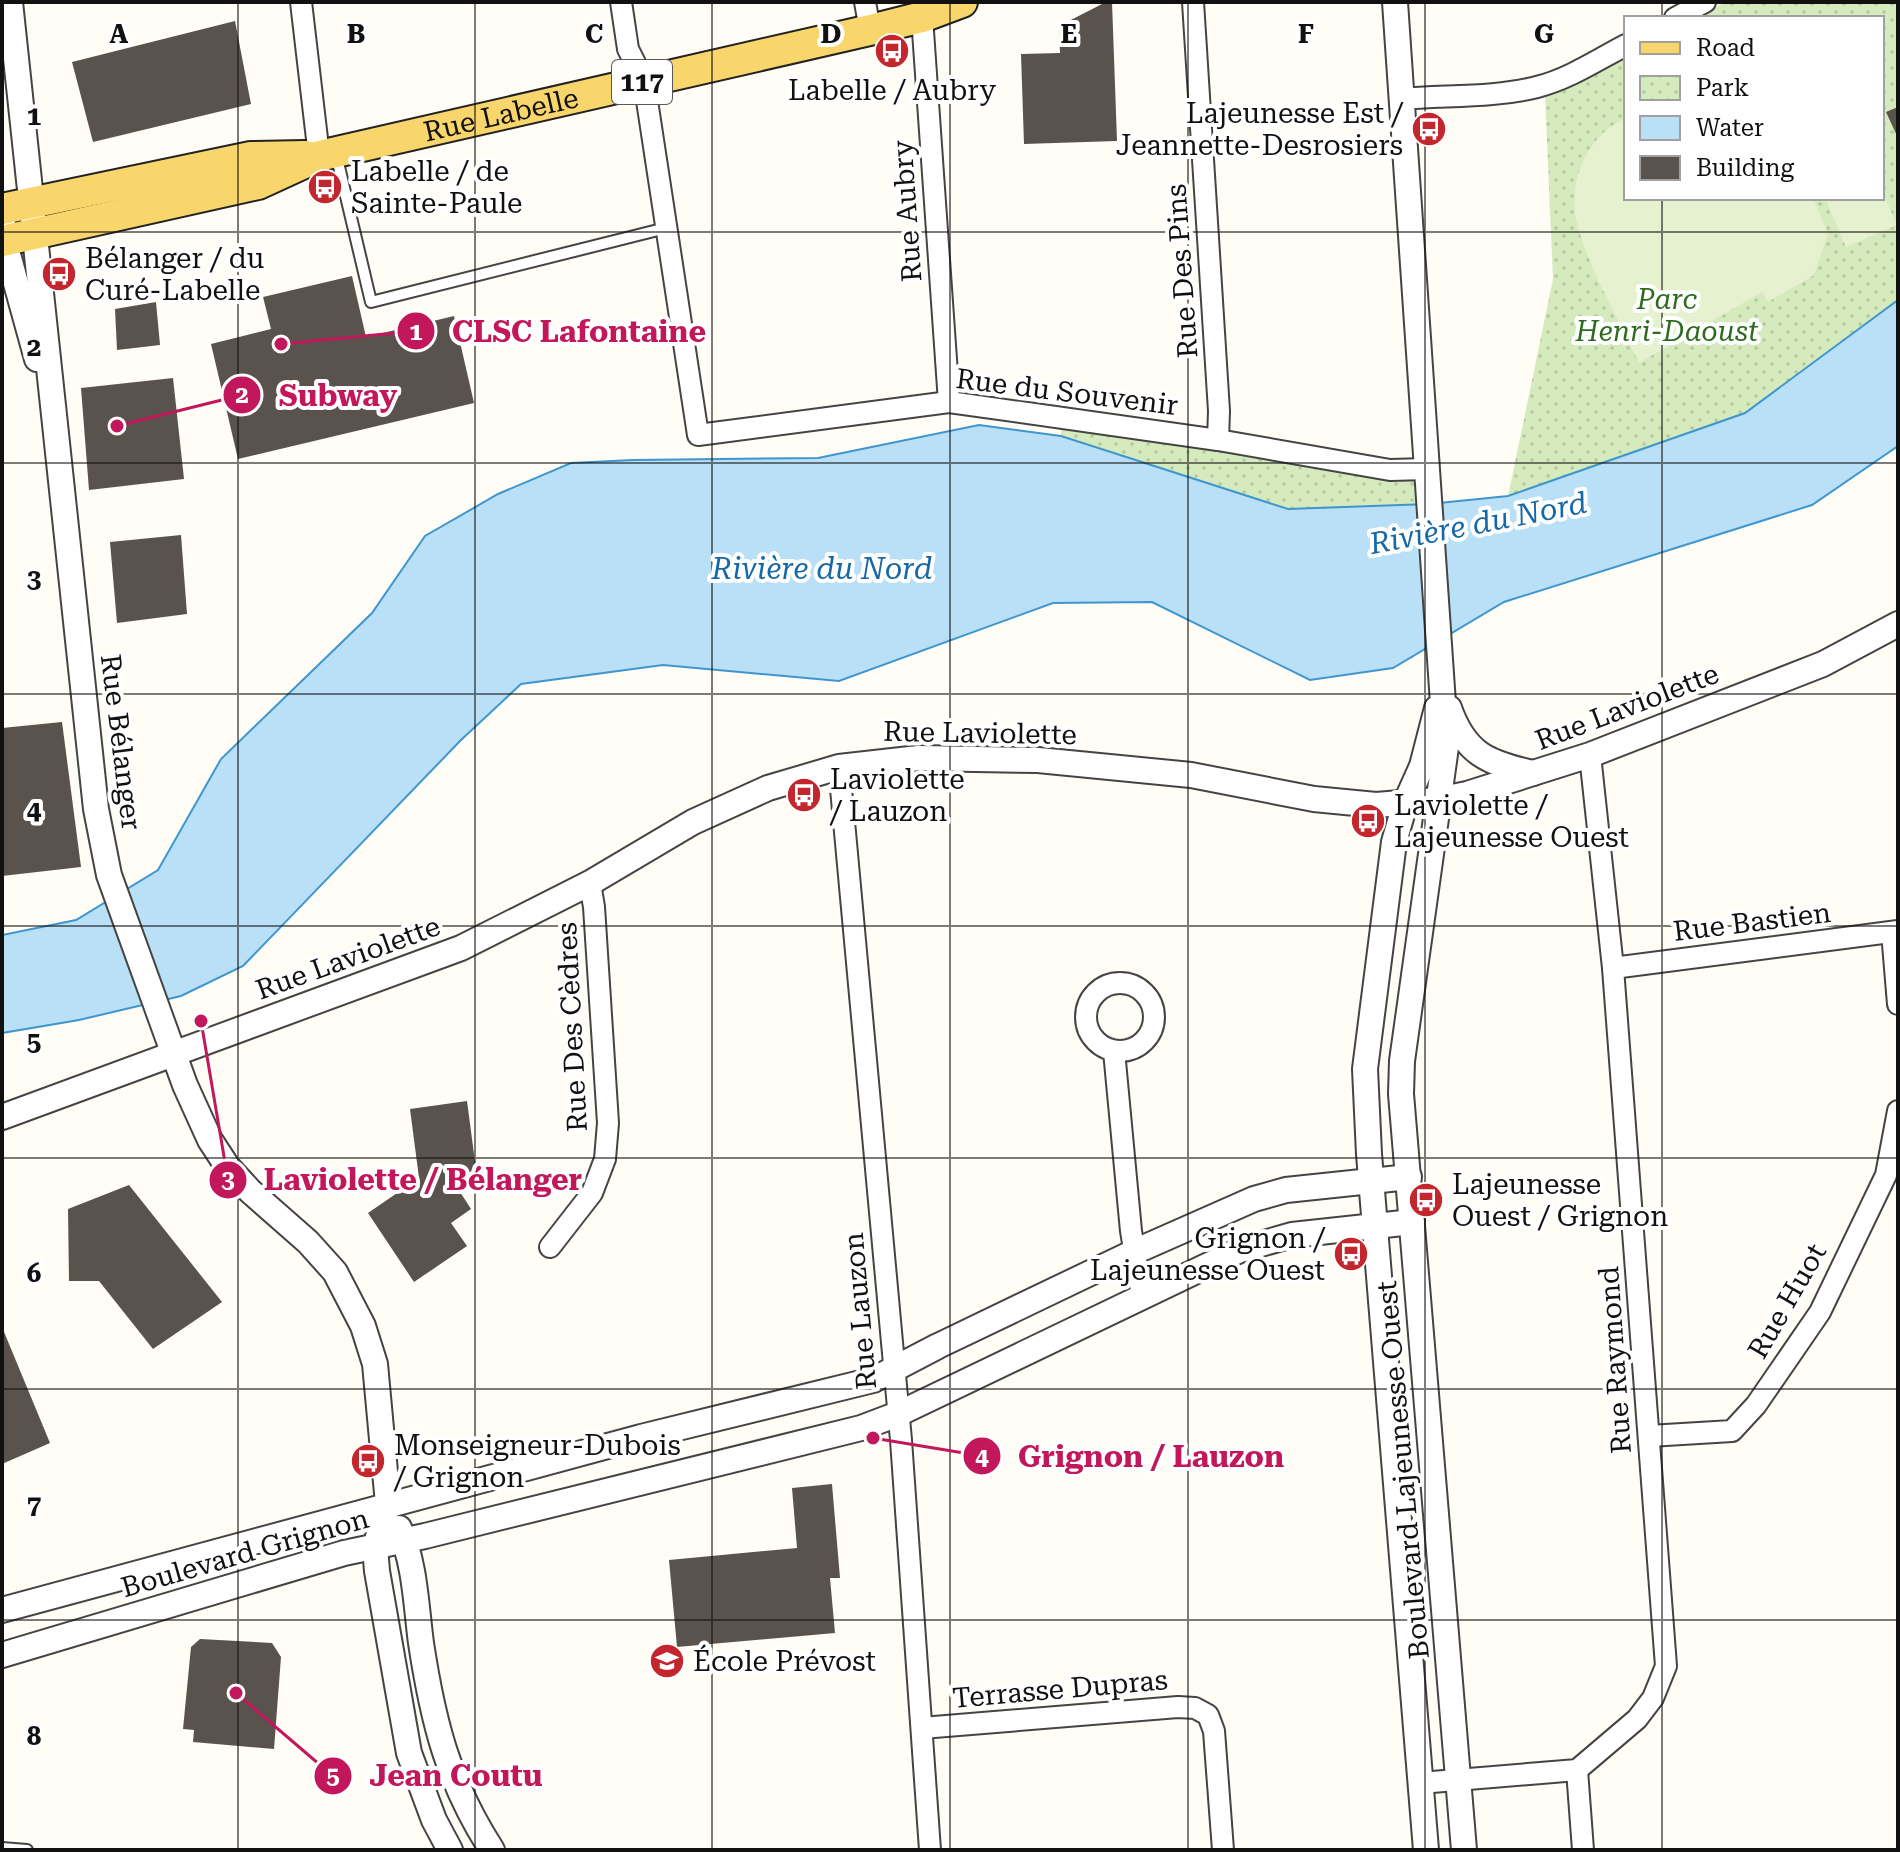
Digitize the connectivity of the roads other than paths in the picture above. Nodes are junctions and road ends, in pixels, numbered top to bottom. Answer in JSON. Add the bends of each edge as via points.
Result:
{"nodes":[{"id":1,"x":10,"y":2,"type":"edge"},
{"id":2,"x":301,"y":2,"type":"edge"},
{"id":3,"x":621,"y":2,"type":"edge"},
{"id":4,"x":962,"y":2,"type":"edge"},
{"id":5,"x":1193,"y":2,"type":"edge"},
{"id":6,"x":1395,"y":2,"type":"edge"},
{"id":7,"x":1705,"y":2,"type":"edge"},
{"id":8,"x":868,"y":16,"type":"edge"},
{"id":9,"x":1679,"y":16,"type":"edge"},
{"id":10,"x":922,"y":17,"type":"junction"},
{"id":11,"x":1624,"y":46,"type":"edge"},
{"id":12,"x":644,"y":81,"type":"junction"},
{"id":13,"x":1401,"y":99,"type":"junction"},
{"id":14,"x":327,"y":154,"type":"junction"},
{"id":15,"x":33,"y":203,"type":"junction"},
{"id":16,"x":2,"y":209,"type":"edge"},
{"id":17,"x":666,"y":228,"type":"junction"},
{"id":18,"x":3,"y":233,"type":"edge"},
{"id":19,"x":36,"y":235,"type":"junction"},
{"id":20,"x":949,"y":402,"type":"junction"},
{"id":21,"x":56,"y":427,"type":"junction"},
{"id":22,"x":1218,"y":440,"type":"junction"},
{"id":23,"x":1427,"y":469,"type":"junction"},
{"id":24,"x":1898,"y":624,"type":"edge"},
{"id":25,"x":1442,"y":678,"type":"junction"},
{"id":26,"x":1590,"y":755,"type":"junction"},
{"id":27,"x":839,"y":767,"type":"junction"},
{"id":28,"x":1536,"y":774,"type":"junction"},
{"id":29,"x":1437,"y":800,"type":"junction"},
{"id":30,"x":1405,"y":804,"type":"junction"},
{"id":31,"x":590,"y":883,"type":"junction"},
{"id":32,"x":1895,"y":932,"type":"edge"},
{"id":33,"x":1613,"y":968,"type":"junction"},
{"id":34,"x":1898,"y":1004,"type":"edge"},
{"id":35,"x":1114,"y":1051,"type":"dead end"},
{"id":36,"x":174,"y":1053,"type":"junction"},
{"id":37,"x":1898,"y":1111,"type":"edge"},
{"id":38,"x":2,"y":1117,"type":"edge"},
{"id":39,"x":1409,"y":1177,"type":"junction"},
{"id":40,"x":1371,"y":1181,"type":"junction"},
{"id":41,"x":1412,"y":1222,"type":"junction"},
{"id":42,"x":1374,"y":1226,"type":"junction"},
{"id":43,"x":550,"y":1247,"type":"dead end"},
{"id":44,"x":1134,"y":1252,"type":"junction"},
{"id":45,"x":1142,"y":1296,"type":"junction"},
{"id":46,"x":894,"y":1370,"type":"junction"},
{"id":47,"x":898,"y":1414,"type":"junction"},
{"id":48,"x":1649,"y":1436,"type":"junction"},
{"id":49,"x":388,"y":1504,"type":"junction"},
{"id":50,"x":405,"y":1541,"type":"junction"},
{"id":51,"x":375,"y":1547,"type":"junction"},
{"id":52,"x":2,"y":1610,"type":"edge"},
{"id":53,"x":2,"y":1655,"type":"edge"},
{"id":54,"x":922,"y":1728,"type":"junction"},
{"id":55,"x":1577,"y":1770,"type":"junction"},
{"id":56,"x":1458,"y":1780,"type":"junction"},
{"id":57,"x":1420,"y":1783,"type":"junction"},
{"id":58,"x":2,"y":1848,"type":"edge"},
{"id":59,"x":27,"y":1850,"type":"edge"},
{"id":60,"x":450,"y":1850,"type":"edge"},
{"id":61,"x":492,"y":1850,"type":"edge"},
{"id":62,"x":930,"y":1850,"type":"edge"},
{"id":63,"x":1223,"y":1850,"type":"edge"},
{"id":64,"x":1426,"y":1850,"type":"edge"},
{"id":65,"x":1464,"y":1850,"type":"edge"},
{"id":66,"x":1583,"y":1850,"type":"edge"}],
"edges":[{"from":1,"to":15,"type":"street","name":"Rue Bélanger"},
{"from":2,"to":14,"type":"street"},
{"from":3,"to":12,"type":"street","via":[[628,49]]},
{"from":4,"to":10,"type":"main road","name":"Rue Labelle","number":"117"},
{"from":5,"to":22,"type":"street","name":"Rue Des Pins"},
{"from":6,"to":13,"type":"street","name":"Boulevard Lajeunesse Ouest"},
{"from":7,"to":9,"type":"street"},
{"from":8,"to":10,"type":"main road","name":"Rue Labelle","number":"117"},
{"from":8,"to":12,"type":"main road","name":"Rue Labelle","number":"117"},
{"from":10,"to":20,"type":"street","name":"Rue Aubry"},
{"from":11,"to":13,"type":"street","via":[[1537,87]]},
{"from":12,"to":14,"type":"main road","name":"Rue Labelle","number":"117"},
{"from":12,"to":17,"type":"street"},
{"from":13,"to":23,"type":"street","name":"Boulevard Lajeunesse Ouest"},
{"from":14,"to":15,"type":"main road","name":"Rue Labelle","number":"117","via":[[251,157]]},
{"from":14,"to":17,"type":"lane","via":[[371,302]]},
{"from":14,"to":19,"type":"main road","name":"Rue Labelle","number":"117","via":[[258,184]]},
{"from":15,"to":16,"type":"main road","number":"117"},
{"from":15,"to":19,"type":"street","name":"Rue Bélanger"},
{"from":17,"to":20,"type":"street","name":"Rue du Souvenir","via":[[698,435]]},
{"from":18,"to":19,"type":"main road","number":"117"},
{"from":18,"to":21,"type":"street","name":"Rue Bélanger"},
{"from":19,"to":21,"type":"street","name":"Rue Bélanger"},
{"from":20,"to":22,"type":"street","name":"Rue du Souvenir"},
{"from":21,"to":36,"type":"street","name":"Rue Bélanger","via":[[96,809],[109,875]]},
{"from":22,"to":23,"type":"street","name":"Rue du Souvenir","via":[[1390,470]]},
{"from":23,"to":25,"type":"street","name":"Boulevard Lajeunesse Ouest"},
{"from":24,"to":26,"type":"street","name":"Rue Laviolette","via":[[1823,664]]},
{"from":25,"to":28,"type":"street","via":[[1458,730],[1474,750],[1505,767]]},
{"from":25,"to":29,"type":"street","name":"Boulevard Lajeunesse Ouest","via":[[1446,747]]},
{"from":25,"to":30,"type":"street","name":"Boulevard Lajeunesse Ouest","via":[[1422,766]]},
{"from":26,"to":28,"type":"street","name":"Rue Laviolette"},
{"from":26,"to":33,"type":"street","name":"Rue Raymond"},
{"from":27,"to":30,"type":"street","name":"Rue Laviolette","via":[[919,758],[1038,760],[1191,775],[1314,799]]},
{"from":27,"to":31,"type":"street","name":"Rue Laviolette","via":[[768,788],[693,822]]},
{"from":27,"to":46,"type":"street","name":"Rue Lauzon"},
{"from":28,"to":29,"type":"street","name":"Rue Laviolette"},
{"from":29,"to":30,"type":"street","name":"Rue Laviolette"},
{"from":29,"to":39,"type":"street","name":"Boulevard Lajeunesse Ouest","via":[[1402,1061]]},
{"from":30,"to":40,"type":"street","name":"Boulevard Lajeunesse Ouest","via":[[1394,842],[1365,1069]]},
{"from":31,"to":36,"type":"street","name":"Rue Laviolette","via":[[461,948]]},
{"from":31,"to":43,"type":"street","name":"Rue Des Cèdres","via":[[608,1123],[605,1159],[592,1193]]},
{"from":32,"to":33,"type":"street","name":"Rue Bastien"},
{"from":32,"to":34,"type":"street"},
{"from":33,"to":48,"type":"street","name":"Rue Raymond"},
{"from":35,"to":44,"type":"street"},
{"from":36,"to":38,"type":"street","name":"Rue Laviolette"},
{"from":36,"to":49,"type":"street","name":"Rue Bélanger","via":[[199,1119],[227,1166],[308,1242],[351,1298],[375,1364]]},
{"from":37,"to":48,"type":"street","name":"Rue Huot","via":[[1886,1175],[1820,1312],[1756,1405],[1732,1431]]},
{"from":39,"to":40,"type":"street","name":"Boulevard Grignon"},
{"from":39,"to":41,"type":"street","name":"Boulevard Lajeunesse Ouest"},
{"from":40,"to":42,"type":"street","name":"Boulevard Lajeunesse Ouest"},
{"from":40,"to":44,"type":"street","name":"Boulevard Grignon","via":[[1286,1190],[1254,1199]]},
{"from":41,"to":42,"type":"street","name":"Boulevard Grignon"},
{"from":41,"to":56,"type":"street","name":"Boulevard Lajeunesse Ouest"},
{"from":42,"to":45,"type":"street","name":"Boulevard Grignon","via":[[1266,1241]]},
{"from":42,"to":57,"type":"street","name":"Boulevard Lajeunesse Ouest"},
{"from":44,"to":45,"type":"street"},
{"from":44,"to":46,"type":"street","name":"Boulevard Grignon"},
{"from":45,"to":47,"type":"street","name":"Boulevard Grignon"},
{"from":46,"to":47,"type":"street","name":"Rue Lauzon"},
{"from":46,"to":49,"type":"street","name":"Boulevard Grignon","via":[[873,1380]]},
{"from":47,"to":50,"type":"street","name":"Boulevard Grignon","via":[[861,1428]]},
{"from":47,"to":54,"type":"street","name":"Rue Lauzon"},
{"from":48,"to":55,"type":"street","name":"Rue Raymond","via":[[1666,1666],[1637,1719]]},
{"from":49,"to":50,"type":"street"},
{"from":49,"to":51,"type":"street"},
{"from":49,"to":52,"type":"street","name":"Boulevard Grignon"},
{"from":50,"to":51,"type":"street","name":"Boulevard Grignon"},
{"from":50,"to":61,"type":"street","via":[[438,1735],[456,1786]]},
{"from":51,"to":53,"type":"street","name":"Boulevard Grignon"},
{"from":51,"to":60,"type":"street","via":[[400,1717],[429,1808]]},
{"from":54,"to":62,"type":"street","name":"Rue Lauzon"},
{"from":54,"to":63,"type":"street","name":"Terrasse Dupras","via":[[1195,1708],[1208,1715],[1214,1731]]},
{"from":55,"to":56,"type":"street"},
{"from":55,"to":66,"type":"street"},
{"from":56,"to":57,"type":"street"},
{"from":56,"to":65,"type":"street","name":"Boulevard Lajeunesse Ouest"},
{"from":57,"to":64,"type":"street","name":"Boulevard Lajeunesse Ouest"},
{"from":58,"to":59,"type":"lane"}]}
